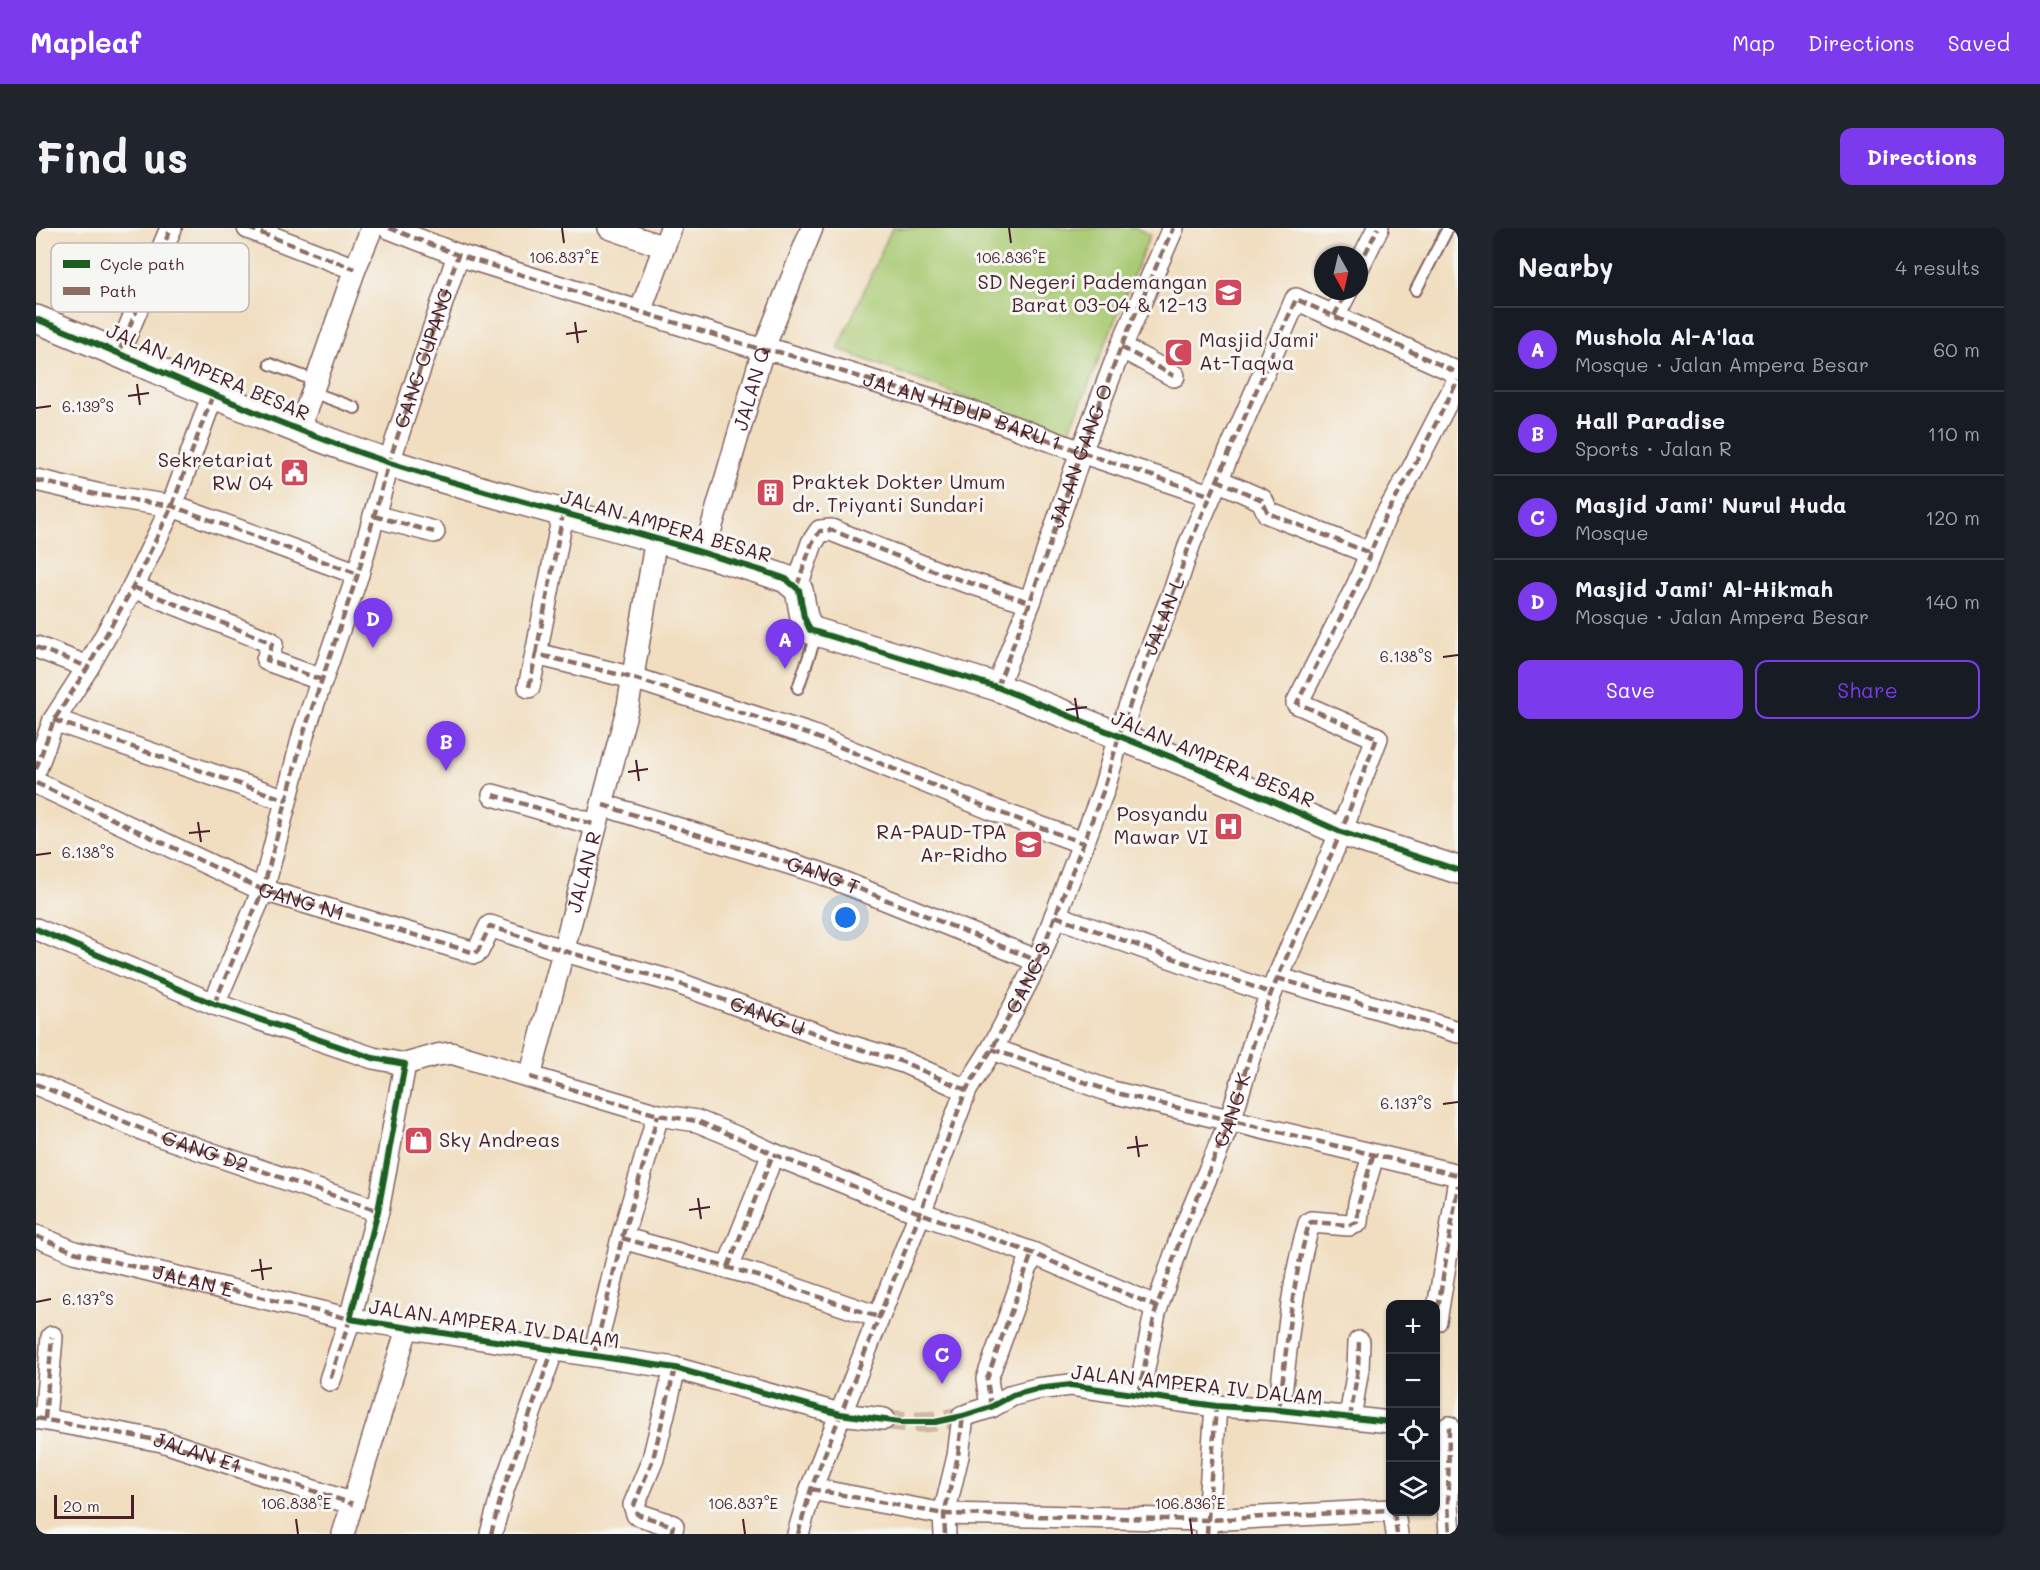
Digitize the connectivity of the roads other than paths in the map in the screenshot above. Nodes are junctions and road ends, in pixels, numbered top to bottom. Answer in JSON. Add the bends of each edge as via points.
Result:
{"nodes":[{"id":1,"x":171,"y":228,"type":"edge"},
{"id":2,"x":248,"y":228,"type":"edge"},
{"id":3,"x":372,"y":228,"type":"edge"},
{"id":4,"x":389,"y":228,"type":"edge"},
{"id":5,"x":609,"y":228,"type":"edge"},
{"id":6,"x":812,"y":228,"type":"edge"},
{"id":7,"x":1173,"y":228,"type":"edge"},
{"id":8,"x":1378,"y":228,"type":"edge"},
{"id":9,"x":1449,"y":228,"type":"edge"},
{"id":10,"x":668,"y":237,"type":"edge"},
{"id":11,"x":165,"y":243,"type":"edge"},
{"id":12,"x":1368,"y":248,"type":"edge"},
{"id":13,"x":458,"y":255,"type":"junction"},
{"id":14,"x":355,"y":269,"type":"junction"},
{"id":15,"x":1416,"y":290,"type":"dead end"},
{"id":16,"x":1342,"y":300,"type":"edge"},
{"id":17,"x":136,"y":312,"type":"edge"},
{"id":18,"x":640,"y":312,"type":"junction"},
{"id":19,"x":1334,"y":316,"type":"junction"},
{"id":20,"x":36,"y":319,"type":"edge"},
{"id":21,"x":1121,"y":347,"type":"junction"},
{"id":22,"x":763,"y":351,"type":"junction"},
{"id":23,"x":119,"y":352,"type":"junction"},
{"id":24,"x":270,"y":364,"type":"dead end"},
{"id":25,"x":1458,"y":373,"type":"edge"},
{"id":26,"x":1174,"y":376,"type":"dead end"},
{"id":27,"x":1458,"y":380,"type":"edge"},
{"id":28,"x":314,"y":386,"type":"junction"},
{"id":29,"x":213,"y":394,"type":"junction"},
{"id":30,"x":355,"y":408,"type":"dead end"},
{"id":31,"x":299,"y":430,"type":"junction"},
{"id":32,"x":1081,"y":452,"type":"junction"},
{"id":33,"x":389,"y":462,"type":"junction"},
{"id":34,"x":36,"y":480,"type":"edge"},
{"id":35,"x":1213,"y":488,"type":"junction"},
{"id":36,"x":172,"y":506,"type":"junction"},
{"id":37,"x":562,"y":514,"type":"junction"},
{"id":38,"x":374,"y":516,"type":"junction"},
{"id":39,"x":434,"y":532,"type":"dead end"},
{"id":40,"x":656,"y":538,"type":"junction"},
{"id":41,"x":1370,"y":553,"type":"junction"},
{"id":42,"x":704,"y":554,"type":"junction"},
{"id":43,"x":358,"y":574,"type":"junction"},
{"id":44,"x":797,"y":586,"type":"junction"},
{"id":45,"x":133,"y":587,"type":"junction"},
{"id":46,"x":1029,"y":602,"type":"junction"},
{"id":47,"x":817,"y":633,"type":"junction"},
{"id":48,"x":36,"y":647,"type":"edge"},
{"id":49,"x":536,"y":654,"type":"junction"},
{"id":50,"x":88,"y":667,"type":"junction"},
{"id":51,"x":633,"y":678,"type":"junction"},
{"id":52,"x":322,"y":680,"type":"junction"},
{"id":53,"x":529,"y":687,"type":"dead end"},
{"id":54,"x":997,"y":687,"type":"junction"},
{"id":55,"x":798,"y":688,"type":"dead end"},
{"id":56,"x":54,"y":720,"type":"junction"},
{"id":57,"x":1119,"y":736,"type":"junction"},
{"id":58,"x":36,"y":769,"type":"edge"},
{"id":59,"x":36,"y":783,"type":"edge"},
{"id":60,"x":493,"y":795,"type":"dead end"},
{"id":61,"x":286,"y":800,"type":"junction"},
{"id":62,"x":600,"y":815,"type":"junction"},
{"id":63,"x":1341,"y":831,"type":"junction"},
{"id":64,"x":1083,"y":843,"type":"junction"},
{"id":65,"x":1458,"y":870,"type":"edge"},
{"id":66,"x":263,"y":890,"type":"junction"},
{"id":67,"x":1055,"y":916,"type":"junction"},
{"id":68,"x":36,"y":929,"type":"edge"},
{"id":69,"x":564,"y":951,"type":"junction"},
{"id":70,"x":1038,"y":962,"type":"junction"},
{"id":71,"x":1274,"y":986,"type":"junction"},
{"id":72,"x":214,"y":1004,"type":"junction"},
{"id":73,"x":1458,"y":1032,"type":"edge"},
{"id":74,"x":992,"y":1049,"type":"junction"},
{"id":75,"x":405,"y":1064,"type":"junction"},
{"id":76,"x":530,"y":1077,"type":"junction"},
{"id":77,"x":36,"y":1084,"type":"edge"},
{"id":78,"x":966,"y":1090,"type":"junction"},
{"id":79,"x":658,"y":1114,"type":"junction"},
{"id":80,"x":1230,"y":1121,"type":"junction"},
{"id":81,"x":773,"y":1154,"type":"junction"},
{"id":82,"x":1373,"y":1156,"type":"junction"},
{"id":83,"x":1458,"y":1175,"type":"edge"},
{"id":84,"x":1458,"y":1185,"type":"edge"},
{"id":85,"x":378,"y":1211,"type":"junction"},
{"id":86,"x":920,"y":1214,"type":"junction"},
{"id":87,"x":36,"y":1236,"type":"edge"},
{"id":88,"x":622,"y":1238,"type":"junction"},
{"id":89,"x":1032,"y":1253,"type":"junction"},
{"id":90,"x":728,"y":1267,"type":"junction"},
{"id":91,"x":1439,"y":1300,"type":"edge"},
{"id":92,"x":1157,"y":1306,"type":"junction"},
{"id":93,"x":878,"y":1317,"type":"junction"},
{"id":94,"x":350,"y":1319,"type":"junction"},
{"id":95,"x":407,"y":1329,"type":"junction"},
{"id":96,"x":52,"y":1337,"type":"dead end"},
{"id":97,"x":1359,"y":1342,"type":"dead end"},
{"id":98,"x":553,"y":1349,"type":"junction"},
{"id":99,"x":594,"y":1355,"type":"junction"},
{"id":100,"x":675,"y":1368,"type":"junction"},
{"id":101,"x":330,"y":1380,"type":"dead end"},
{"id":102,"x":1139,"y":1394,"type":"junction"},
{"id":103,"x":1216,"y":1406,"type":"junction"},
{"id":104,"x":991,"y":1407,"type":"junction"},
{"id":105,"x":1279,"y":1410,"type":"junction"},
{"id":106,"x":840,"y":1413,"type":"junction"},
{"id":107,"x":1350,"y":1418,"type":"junction"},
{"id":108,"x":41,"y":1419,"type":"edge"},
{"id":109,"x":884,"y":1419,"type":"tunnel mouth"},
{"id":110,"x":1386,"y":1422,"type":"edge"},
{"id":111,"x":1447,"y":1427,"type":"edge"},
{"id":112,"x":811,"y":1489,"type":"junction"},
{"id":113,"x":353,"y":1504,"type":"junction"},
{"id":114,"x":1386,"y":1512,"type":"edge"},
{"id":115,"x":1393,"y":1516,"type":"edge"},
{"id":116,"x":944,"y":1524,"type":"edge"},
{"id":117,"x":1208,"y":1527,"type":"edge"},
{"id":118,"x":343,"y":1534,"type":"edge"},
{"id":119,"x":491,"y":1534,"type":"edge"},
{"id":120,"x":671,"y":1534,"type":"edge"},
{"id":121,"x":798,"y":1534,"type":"edge"},
{"id":122,"x":1398,"y":1534,"type":"edge"},
{"id":123,"x":1450,"y":1534,"type":"edge"}],
"edges":[{"from":1,"to":11,"type":"street"},
{"from":2,"to":14,"type":"street"},
{"from":3,"to":14,"type":"street"},
{"from":4,"to":13,"type":"street","name":"JALAN HIDUP BARU 1"},
{"from":5,"to":10,"type":"street"},
{"from":6,"to":22,"type":"street","name":"JALAN Q"},
{"from":7,"to":21,"type":"street","name":"JALAN GANG O"},
{"from":8,"to":12,"type":"street"},
{"from":9,"to":15,"type":"lane"},
{"from":10,"to":18,"type":"street"},
{"from":13,"to":18,"type":"street","name":"JALAN HIDUP BARU 1"},
{"from":13,"to":33,"type":"street","name":"GANG CUPANG"},
{"from":14,"to":28,"type":"street"},
{"from":16,"to":19,"type":"street"},
{"from":17,"to":23,"type":"street"},
{"from":18,"to":22,"type":"street","name":"JALAN HIDUP BARU 1"},
{"from":19,"to":25,"type":"street"},
{"from":19,"to":35,"type":"street","via":[[1296,299]]},
{"from":20,"to":23,"type":"street","name":"JALAN AMPERA BESAR"},
{"from":21,"to":26,"type":"street"},
{"from":21,"to":32,"type":"street","name":"JALAN GANG O"},
{"from":22,"to":32,"type":"street","name":"JALAN HIDUP BARU 1","via":[[778,352],[979,414]]},
{"from":22,"to":42,"type":"street","name":"JALAN Q"},
{"from":23,"to":29,"type":"street","name":"JALAN AMPERA BESAR"},
{"from":24,"to":28,"type":"lane"},
{"from":27,"to":41,"type":"street"},
{"from":28,"to":30,"type":"lane"},
{"from":28,"to":31,"type":"street"},
{"from":29,"to":31,"type":"street","name":"JALAN AMPERA BESAR"},
{"from":29,"to":36,"type":"street"},
{"from":31,"to":33,"type":"street","name":"JALAN AMPERA BESAR"},
{"from":32,"to":35,"type":"street","name":"JALAN HIDUP BARU 1"},
{"from":32,"to":46,"type":"street","name":"JALAN GANG O"},
{"from":33,"to":37,"type":"street","name":"JALAN AMPERA BESAR"},
{"from":33,"to":38,"type":"street","name":"GANG CUPANG"},
{"from":34,"to":36,"type":"street"},
{"from":35,"to":41,"type":"street","name":"JALAN HIDUP BARU 1","via":[[1262,500],[1268,513]]},
{"from":35,"to":57,"type":"street","name":"JALAN L"},
{"from":36,"to":43,"type":"street"},
{"from":36,"to":45,"type":"street"},
{"from":37,"to":40,"type":"street","name":"JALAN AMPERA BESAR"},
{"from":37,"to":49,"type":"street"},
{"from":38,"to":39,"type":"street"},
{"from":38,"to":43,"type":"street","name":"GANG CUPANG"},
{"from":40,"to":42,"type":"street","name":"JALAN AMPERA BESAR"},
{"from":40,"to":51,"type":"street","name":"JALAN R"},
{"from":41,"to":63,"type":"street","via":[[1297,703],[1377,738]]},
{"from":42,"to":44,"type":"street","name":"JALAN AMPERA BESAR","via":[[776,575]]},
{"from":43,"to":52,"type":"street","name":"GANG CUPANG"},
{"from":44,"to":46,"type":"street","via":[[812,543],[820,531],[831,530],[942,574]]},
{"from":44,"to":47,"type":"street","via":[[804,617],[810,630]]},
{"from":45,"to":50,"type":"street"},
{"from":45,"to":52,"type":"street","via":[[270,642],[267,660]]},
{"from":46,"to":54,"type":"street","name":"JALAN GANG O"},
{"from":47,"to":54,"type":"street","name":"JALAN AMPERA BESAR"},
{"from":47,"to":55,"type":"lane"},
{"from":48,"to":50,"type":"street"},
{"from":49,"to":51,"type":"street"},
{"from":49,"to":53,"type":"street"},
{"from":50,"to":56,"type":"street"},
{"from":51,"to":62,"type":"street","name":"JALAN R"},
{"from":51,"to":64,"type":"street","via":[[811,735]]},
{"from":52,"to":61,"type":"street","name":"GANG CUPANG"},
{"from":54,"to":57,"type":"street","name":"JALAN AMPERA BESAR"},
{"from":56,"to":58,"type":"street"},
{"from":56,"to":61,"type":"street"},
{"from":57,"to":63,"type":"street","name":"JALAN AMPERA BESAR"},
{"from":57,"to":64,"type":"street","name":"GANG S"},
{"from":59,"to":66,"type":"street","name":"GANG N1"},
{"from":60,"to":62,"type":"street","name":"GANG T"},
{"from":61,"to":66,"type":"street","name":"GANG CUPANG"},
{"from":62,"to":69,"type":"street","name":"JALAN R"},
{"from":62,"to":70,"type":"street","name":"GANG T","via":[[820,873]]},
{"from":63,"to":65,"type":"street","name":"JALAN AMPERA BESAR"},
{"from":63,"to":71,"type":"street","name":"GANG K"},
{"from":64,"to":67,"type":"street","name":"GANG S"},
{"from":66,"to":69,"type":"street","name":"GANG N1","via":[[474,953],[490,926]]},
{"from":66,"to":72,"type":"street","name":"GANG CUPANG"},
{"from":67,"to":70,"type":"street","name":"GANG S"},
{"from":67,"to":71,"type":"street"},
{"from":68,"to":72,"type":"street"},
{"from":69,"to":76,"type":"street","name":"JALAN R"},
{"from":69,"to":78,"type":"street","name":"GANG U","via":[[675,982],[903,1062]]},
{"from":70,"to":74,"type":"street","name":"GANG S"},
{"from":71,"to":73,"type":"street"},
{"from":71,"to":80,"type":"street","name":"GANG K"},
{"from":72,"to":75,"type":"street","via":[[373,1058]]},
{"from":74,"to":78,"type":"street","name":"GANG S"},
{"from":74,"to":80,"type":"street","via":[[1112,1092]]},
{"from":75,"to":76,"type":"street","via":[[451,1053]]},
{"from":75,"to":85,"type":"street","name":"JALAN AMPERA IV DALAM"},
{"from":76,"to":79,"type":"street"},
{"from":77,"to":85,"type":"street","name":"GANG D2","via":[[149,1132]]},
{"from":78,"to":86,"type":"street","name":"GANG S"},
{"from":79,"to":81,"type":"street","via":[[697,1121]]},
{"from":79,"to":88,"type":"street"},
{"from":80,"to":82,"type":"street"},
{"from":80,"to":92,"type":"street","name":"GANG K","via":[[1181,1237]]},
{"from":81,"to":86,"type":"street"},
{"from":81,"to":90,"type":"street"},
{"from":82,"to":83,"type":"street"},
{"from":82,"to":105,"type":"street","via":[[1357,1222],[1350,1226],[1309,1224],[1292,1301]]},
{"from":84,"to":91,"type":"street"},
{"from":85,"to":94,"type":"street","name":"JALAN AMPERA IV DALAM"},
{"from":86,"to":89,"type":"street"},
{"from":86,"to":93,"type":"street","name":"GANG S"},
{"from":87,"to":94,"type":"street","name":"JALAN E","via":[[74,1251]]},
{"from":88,"to":90,"type":"street"},
{"from":88,"to":99,"type":"street"},
{"from":89,"to":92,"type":"street"},
{"from":89,"to":104,"type":"street","via":[[987,1380]]},
{"from":90,"to":93,"type":"street"},
{"from":92,"to":102,"type":"street","name":"GANG K"},
{"from":93,"to":106,"type":"street","name":"GANG S"},
{"from":94,"to":95,"type":"street","name":"JALAN AMPERA IV DALAM"},
{"from":94,"to":101,"type":"street"},
{"from":95,"to":98,"type":"street","name":"JALAN AMPERA IV DALAM"},
{"from":95,"to":113,"type":"street"},
{"from":96,"to":108,"type":"street"},
{"from":97,"to":107,"type":"street"},
{"from":98,"to":99,"type":"street","name":"JALAN AMPERA IV DALAM"},
{"from":98,"to":119,"type":"street"},
{"from":99,"to":100,"type":"street","name":"JALAN AMPERA IV DALAM"},
{"from":100,"to":106,"type":"street","name":"JALAN AMPERA IV DALAM"},
{"from":100,"to":120,"type":"street","via":[[653,1459],[634,1506],[638,1514],[674,1526]]},
{"from":102,"to":103,"type":"street","name":"JALAN AMPERA IV DALAM"},
{"from":102,"to":104,"type":"street","name":"JALAN AMPERA IV DALAM","via":[[1071,1385],[1013,1395]]},
{"from":103,"to":105,"type":"street","name":"JALAN AMPERA IV DALAM"},
{"from":103,"to":117,"type":"street"},
{"from":104,"to":116,"type":"street","name":"JALAN AMPERA IV DALAM","via":[[966,1415]]},
{"from":105,"to":107,"type":"street","name":"JALAN AMPERA IV DALAM"},
{"from":106,"to":109,"type":"street","name":"JALAN AMPERA IV DALAM"},
{"from":106,"to":112,"type":"street","name":"GANG S"},
{"from":107,"to":110,"type":"street","name":"JALAN AMPERA IV DALAM"},
{"from":108,"to":113,"type":"street","name":"JALAN E1","via":[[162,1441]]},
{"from":111,"to":123,"type":"street"},
{"from":112,"to":116,"type":"street"},
{"from":112,"to":121,"type":"street","name":"GANG S"},
{"from":113,"to":118,"type":"street"},
{"from":114,"to":117,"type":"street"},
{"from":115,"to":122,"type":"street"},
{"from":116,"to":117,"type":"street"}]}
